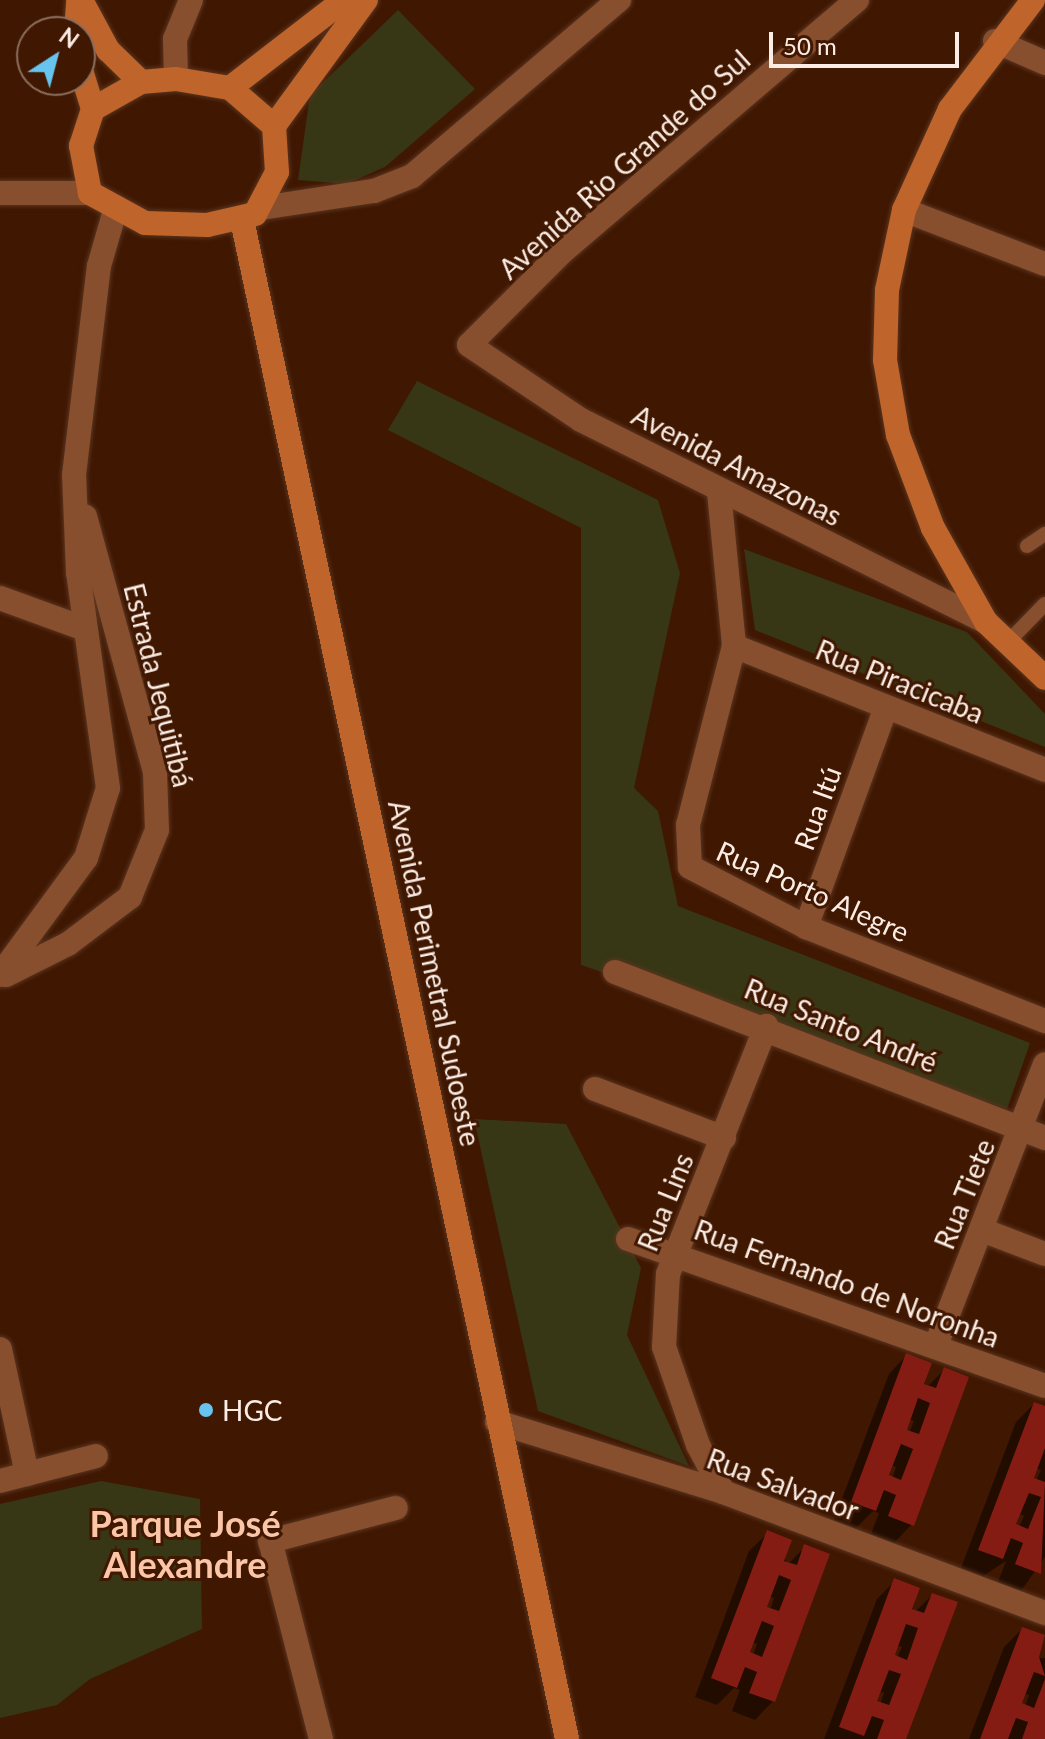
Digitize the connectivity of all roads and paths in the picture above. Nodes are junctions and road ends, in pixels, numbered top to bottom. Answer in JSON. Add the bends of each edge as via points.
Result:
{"nodes":[{"id":1,"x":79,"y":0,"type":"edge"},
{"id":2,"x":191,"y":0,"type":"edge"},
{"id":3,"x":344,"y":0,"type":"edge"},
{"id":4,"x":366,"y":0,"type":"edge"},
{"id":5,"x":619,"y":0,"type":"edge"},
{"id":6,"x":857,"y":0,"type":"edge"},
{"id":7,"x":1033,"y":0,"type":"edge"},
{"id":8,"x":995,"y":41,"type":"junction"},
{"id":9,"x":1045,"y":63,"type":"edge"},
{"id":10,"x":176,"y":79,"type":"junction"},
{"id":11,"x":141,"y":82,"type":"junction"},
{"id":12,"x":230,"y":88,"type":"junction"},
{"id":13,"x":89,"y":96,"type":"edge"},
{"id":14,"x":93,"y":109,"type":"junction"},
{"id":15,"x":274,"y":126,"type":"junction"},
{"id":16,"x":0,"y":193,"type":"edge"},
{"id":17,"x":90,"y":193,"type":"junction"},
{"id":18,"x":116,"y":207,"type":"junction"},
{"id":19,"x":904,"y":210,"type":"junction"},
{"id":20,"x":251,"y":214,"type":"junction"},
{"id":21,"x":1045,"y":264,"type":"edge"},
{"id":22,"x":469,"y":345,"type":"joint"},
{"id":23,"x":74,"y":475,"type":"junction"},
{"id":24,"x":719,"y":492,"type":"junction"},
{"id":25,"x":1045,"y":534,"type":"edge"},
{"id":26,"x":1027,"y":546,"type":"dead end"},
{"id":27,"x":0,"y":598,"type":"edge"},
{"id":28,"x":1045,"y":604,"type":"edge"},
{"id":29,"x":986,"y":622,"type":"junction"},
{"id":30,"x":85,"y":629,"type":"junction"},
{"id":31,"x":1008,"y":642,"type":"junction"},
{"id":32,"x":734,"y":646,"type":"junction"},
{"id":33,"x":1045,"y":678,"type":"edge"},
{"id":34,"x":885,"y":710,"type":"junction"},
{"id":35,"x":1045,"y":770,"type":"edge"},
{"id":36,"x":806,"y":927,"type":"junction"},
{"id":37,"x":615,"y":972,"type":"dead end"},
{"id":38,"x":0,"y":976,"type":"edge"},
{"id":39,"x":1045,"y":1021,"type":"edge"},
{"id":40,"x":766,"y":1026,"type":"junction"},
{"id":41,"x":1045,"y":1064,"type":"edge"},
{"id":42,"x":595,"y":1089,"type":"dead end"},
{"id":43,"x":1034,"y":1134,"type":"edge"},
{"id":44,"x":724,"y":1138,"type":"junction"},
{"id":45,"x":982,"y":1230,"type":"junction"},
{"id":46,"x":628,"y":1239,"type":"dead end"},
{"id":47,"x":675,"y":1253,"type":"junction"},
{"id":48,"x":1045,"y":1254,"type":"edge"},
{"id":49,"x":936,"y":1345,"type":"junction"},
{"id":50,"x":0,"y":1349,"type":"edge"},
{"id":51,"x":1045,"y":1386,"type":"edge"},
{"id":52,"x":497,"y":1422,"type":"junction"},
{"id":53,"x":96,"y":1456,"type":"dead end"},
{"id":54,"x":27,"y":1474,"type":"junction"},
{"id":55,"x":0,"y":1481,"type":"edge"},
{"id":56,"x":723,"y":1492,"type":"junction"},
{"id":57,"x":396,"y":1508,"type":"dead end"},
{"id":58,"x":1045,"y":1613,"type":"edge"},
{"id":59,"x":321,"y":1739,"type":"edge"},
{"id":60,"x":567,"y":1739,"type":"edge"}],
"edges":[{"from":1,"to":11,"type":"main road","via":[[108,50]]},
{"from":2,"to":10,"type":"street","via":[[175,39]]},
{"from":3,"to":12,"type":"main road"},
{"from":4,"to":15,"type":"main road"},
{"from":5,"to":20,"type":"street","via":[[412,176],[374,191]]},
{"from":6,"to":22,"type":"street","name":"Avenida Rio Grande do Sul","via":[[564,250]]},
{"from":7,"to":8,"type":"main road","name":"Avenida Amazonas"},
{"from":8,"to":9,"type":"street"},
{"from":8,"to":19,"type":"main road","name":"Avenida Amazonas","via":[[950,109]]},
{"from":10,"to":11,"type":"main road"},
{"from":10,"to":12,"type":"main road"},
{"from":11,"to":14,"type":"main road"},
{"from":12,"to":15,"type":"main road"},
{"from":13,"to":14,"type":"main road"},
{"from":14,"to":17,"type":"main road","via":[[81,146]]},
{"from":15,"to":20,"type":"main road","via":[[277,172]]},
{"from":16,"to":17,"type":"street"},
{"from":17,"to":18,"type":"main road"},
{"from":18,"to":20,"type":"main road","via":[[145,223]]},
{"from":18,"to":23,"type":"street","name":"Estrada Jequitibá","via":[[99,266]]},
{"from":19,"to":21,"type":"street"},
{"from":19,"to":29,"type":"main road","name":"Avenida Amazonas","via":[[887,290],[885,360],[898,435],[933,528]]},
{"from":20,"to":52,"type":"main road","name":"Avenida Perimetral Sudoeste"},
{"from":22,"to":24,"type":"street","name":"Avenida Amazonas","via":[[581,420]]},
{"from":23,"to":30,"type":"street","name":"Estrada Jequitibá"},
{"from":23,"to":38,"type":"street","name":"Estrada Jequitibá","via":[[155,772],[157,830],[130,897],[68,944]]},
{"from":24,"to":29,"type":"street","name":"Avenida Amazonas"},
{"from":24,"to":32,"type":"street","name":"Rua Porto Alegre"},
{"from":25,"to":26,"type":"lane"},
{"from":27,"to":30,"type":"street"},
{"from":28,"to":31,"type":"lane"},
{"from":29,"to":31,"type":"main road","name":"Avenida Amazonas"},
{"from":30,"to":38,"type":"street","name":"Estrada Jequitibá","via":[[108,788],[99,833]]},
{"from":31,"to":33,"type":"main road","name":"Avenida Amazonas"},
{"from":32,"to":34,"type":"street","name":"Rua Piracicaba"},
{"from":32,"to":36,"type":"street","name":"Rua Porto Alegre","via":[[705,748],[686,855],[698,875]]},
{"from":34,"to":35,"type":"street","name":"Rua Piracicaba"},
{"from":34,"to":36,"type":"street","name":"Rua Itú"},
{"from":36,"to":39,"type":"street","name":"Rua Porto Alegre"},
{"from":37,"to":40,"type":"street","name":"Rua Santo André"},
{"from":40,"to":43,"type":"street","name":"Rua Santo André"},
{"from":40,"to":44,"type":"street","name":"Rua Lins"},
{"from":41,"to":43,"type":"street","name":"Rua Tiete"},
{"from":42,"to":44,"type":"street"},
{"from":43,"to":45,"type":"street","name":"Rua Tiete"},
{"from":44,"to":47,"type":"street","name":"Rua Lins"},
{"from":45,"to":48,"type":"street"},
{"from":45,"to":49,"type":"street","name":"Rua Tiete"},
{"from":46,"to":47,"type":"street","name":"Rua Fernando de Noronha"},
{"from":47,"to":49,"type":"street","name":"Rua Fernando de Noronha"},
{"from":47,"to":56,"type":"street","name":"Rua Lins","via":[[664,1347],[698,1445]]},
{"from":49,"to":51,"type":"street","name":"Rua Fernando de Noronha"},
{"from":50,"to":54,"type":"street"},
{"from":52,"to":56,"type":"street","name":"Rua Salvador"},
{"from":52,"to":60,"type":"main road","name":"Avenida Perimetral Sudoeste"},
{"from":53,"to":54,"type":"street"},
{"from":54,"to":55,"type":"street"},
{"from":56,"to":58,"type":"street","name":"Rua Salvador"},
{"from":57,"to":59,"type":"street","via":[[270,1541]]}]}
